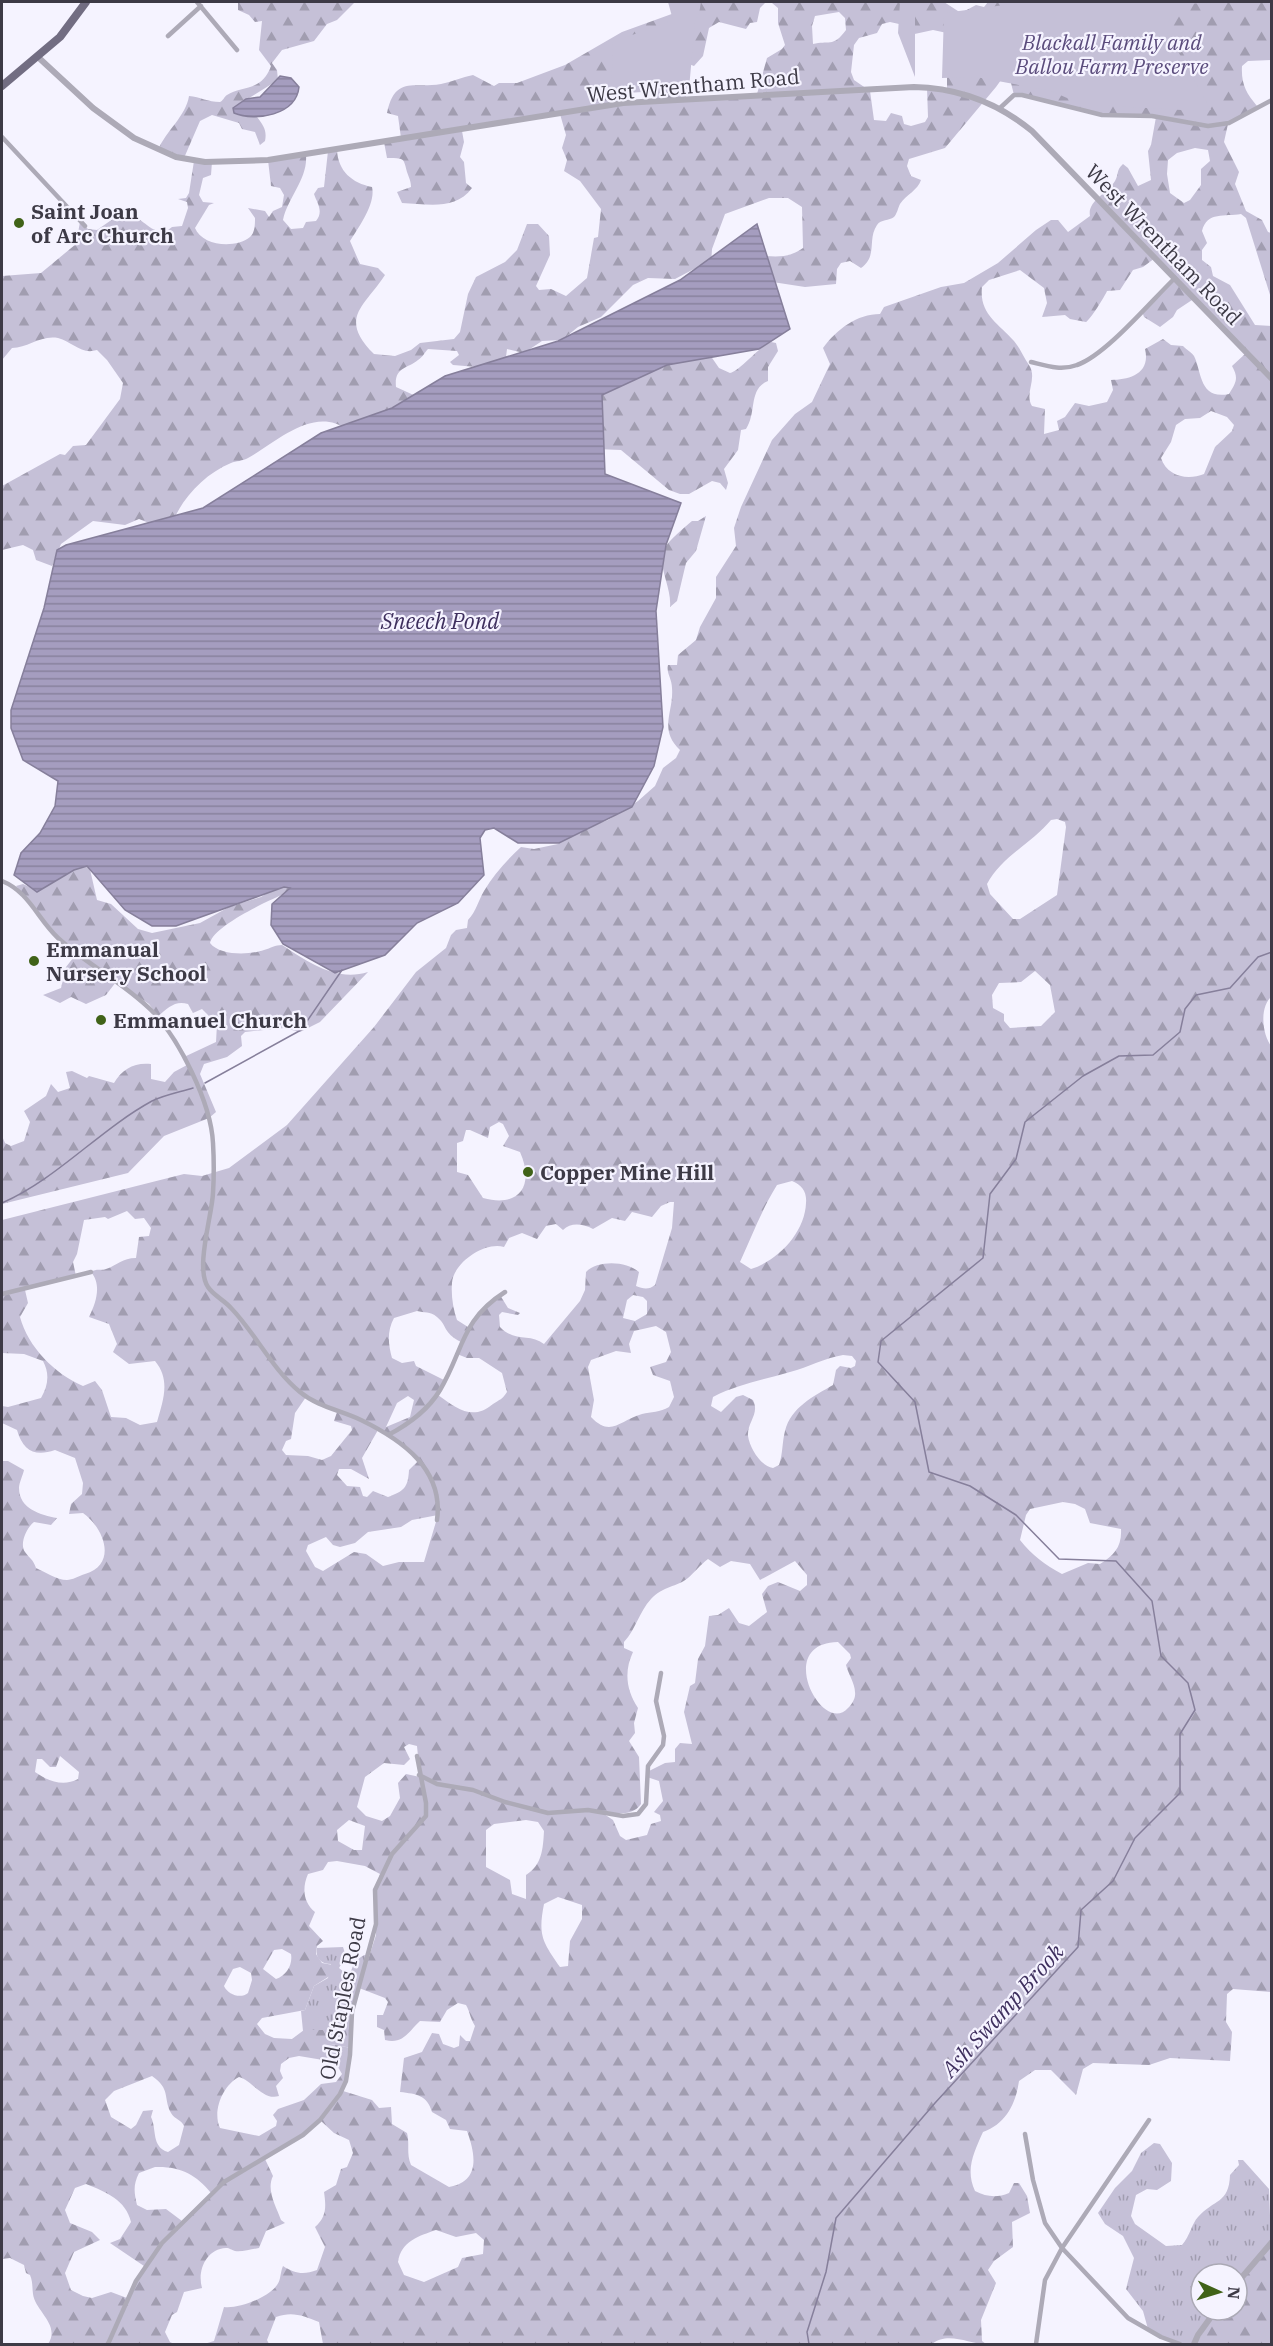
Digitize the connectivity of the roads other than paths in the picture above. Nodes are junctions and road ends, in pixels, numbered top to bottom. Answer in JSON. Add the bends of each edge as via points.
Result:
{"nodes":[{"id":1,"x":86,"y":2,"type":"edge"},
{"id":2,"x":199,"y":4,"type":"edge"},
{"id":3,"x":168,"y":36,"type":"dead end"},
{"id":4,"x":237,"y":50,"type":"dead end"},
{"id":5,"x":39,"y":58,"type":"junction"},
{"id":6,"x":2,"y":86,"type":"edge"},
{"id":7,"x":1272,"y":100,"type":"edge"},
{"id":8,"x":1000,"y":108,"type":"junction"},
{"id":9,"x":2,"y":137,"type":"edge"},
{"id":10,"x":84,"y":226,"type":"dead end"},
{"id":11,"x":1175,"y":278,"type":"junction"},
{"id":12,"x":1031,"y":362,"type":"dead end"},
{"id":13,"x":1272,"y":379,"type":"edge"},
{"id":14,"x":2,"y":880,"type":"edge"},
{"id":15,"x":91,"y":1272,"type":"dead end"},
{"id":16,"x":505,"y":1292,"type":"dead end"},
{"id":17,"x":2,"y":1294,"type":"edge"},
{"id":18,"x":388,"y":1435,"type":"junction"},
{"id":19,"x":437,"y":1520,"type":"dead end"},
{"id":20,"x":661,"y":1672,"type":"dead end"},
{"id":21,"x":417,"y":1756,"type":"dead end"},
{"id":22,"x":419,"y":1775,"type":"junction"},
{"id":23,"x":1149,"y":2120,"type":"dead end"},
{"id":24,"x":1025,"y":2134,"type":"dead end"},
{"id":25,"x":1272,"y":2242,"type":"edge"},
{"id":26,"x":1062,"y":2248,"type":"junction"},
{"id":27,"x":1249,"y":2269,"type":"edge"},
{"id":28,"x":1207,"y":2322,"type":"edge"},
{"id":29,"x":108,"y":2344,"type":"edge"},
{"id":30,"x":1036,"y":2344,"type":"edge"},
{"id":31,"x":1180,"y":2344,"type":"edge"},
{"id":32,"x":1194,"y":2344,"type":"edge"}],
"edges":[{"from":1,"to":5,"type":"main road"},
{"from":2,"to":3,"type":"street"},
{"from":2,"to":4,"type":"street"},
{"from":5,"to":6,"type":"main road"},
{"from":5,"to":8,"type":"street","name":"West Wrentham Road","via":[[93,108],[134,138],[171,156],[205,162],[268,160],[675,99],[917,87],[951,91]]},
{"from":7,"to":8,"type":"street","via":[[1236,121],[1215,126],[1152,116],[1102,115],[1022,95],[1014,95]]},
{"from":8,"to":11,"type":"street","name":"West Wrentham Road","via":[[1051,150]]},
{"from":9,"to":10,"type":"street"},
{"from":11,"to":12,"type":"street","via":[[1104,347],[1083,362],[1055,368]]},
{"from":11,"to":13,"type":"street","name":"West Wrentham Road"},
{"from":14,"to":18,"type":"street","via":[[25,896],[58,938],[152,1011],[180,1051],[202,1096],[212,1132],[213,1192],[203,1269],[210,1290],[232,1308],[299,1391]]},
{"from":15,"to":17,"type":"street"},
{"from":16,"to":18,"type":"street","via":[[488,1302],[471,1323],[435,1397],[413,1420]]},
{"from":18,"to":19,"type":"street","via":[[409,1448],[432,1480],[437,1495]]},
{"from":20,"to":22,"type":"street","via":[[656,1701],[663,1745],[648,1766],[646,1804],[638,1814],[623,1816],[588,1809],[548,1813],[467,1788],[437,1784]]},
{"from":21,"to":22,"type":"street","name":"Old Staples Road"},
{"from":22,"to":29,"type":"street","name":"Old Staples Road","via":[[426,1815],[396,1848],[377,1884],[376,1924],[351,2018],[350,2055],[343,2088],[320,2120],[303,2135],[213,2191],[162,2242],[136,2281]]},
{"from":23,"to":26,"type":"street"},
{"from":24,"to":26,"type":"street","via":[[1045,2223]]},
{"from":25,"to":27,"type":"street"},
{"from":26,"to":30,"type":"street","via":[[1045,2280]]},
{"from":26,"to":31,"type":"street","via":[[1128,2318]]},
{"from":28,"to":32,"type":"street"}]}
